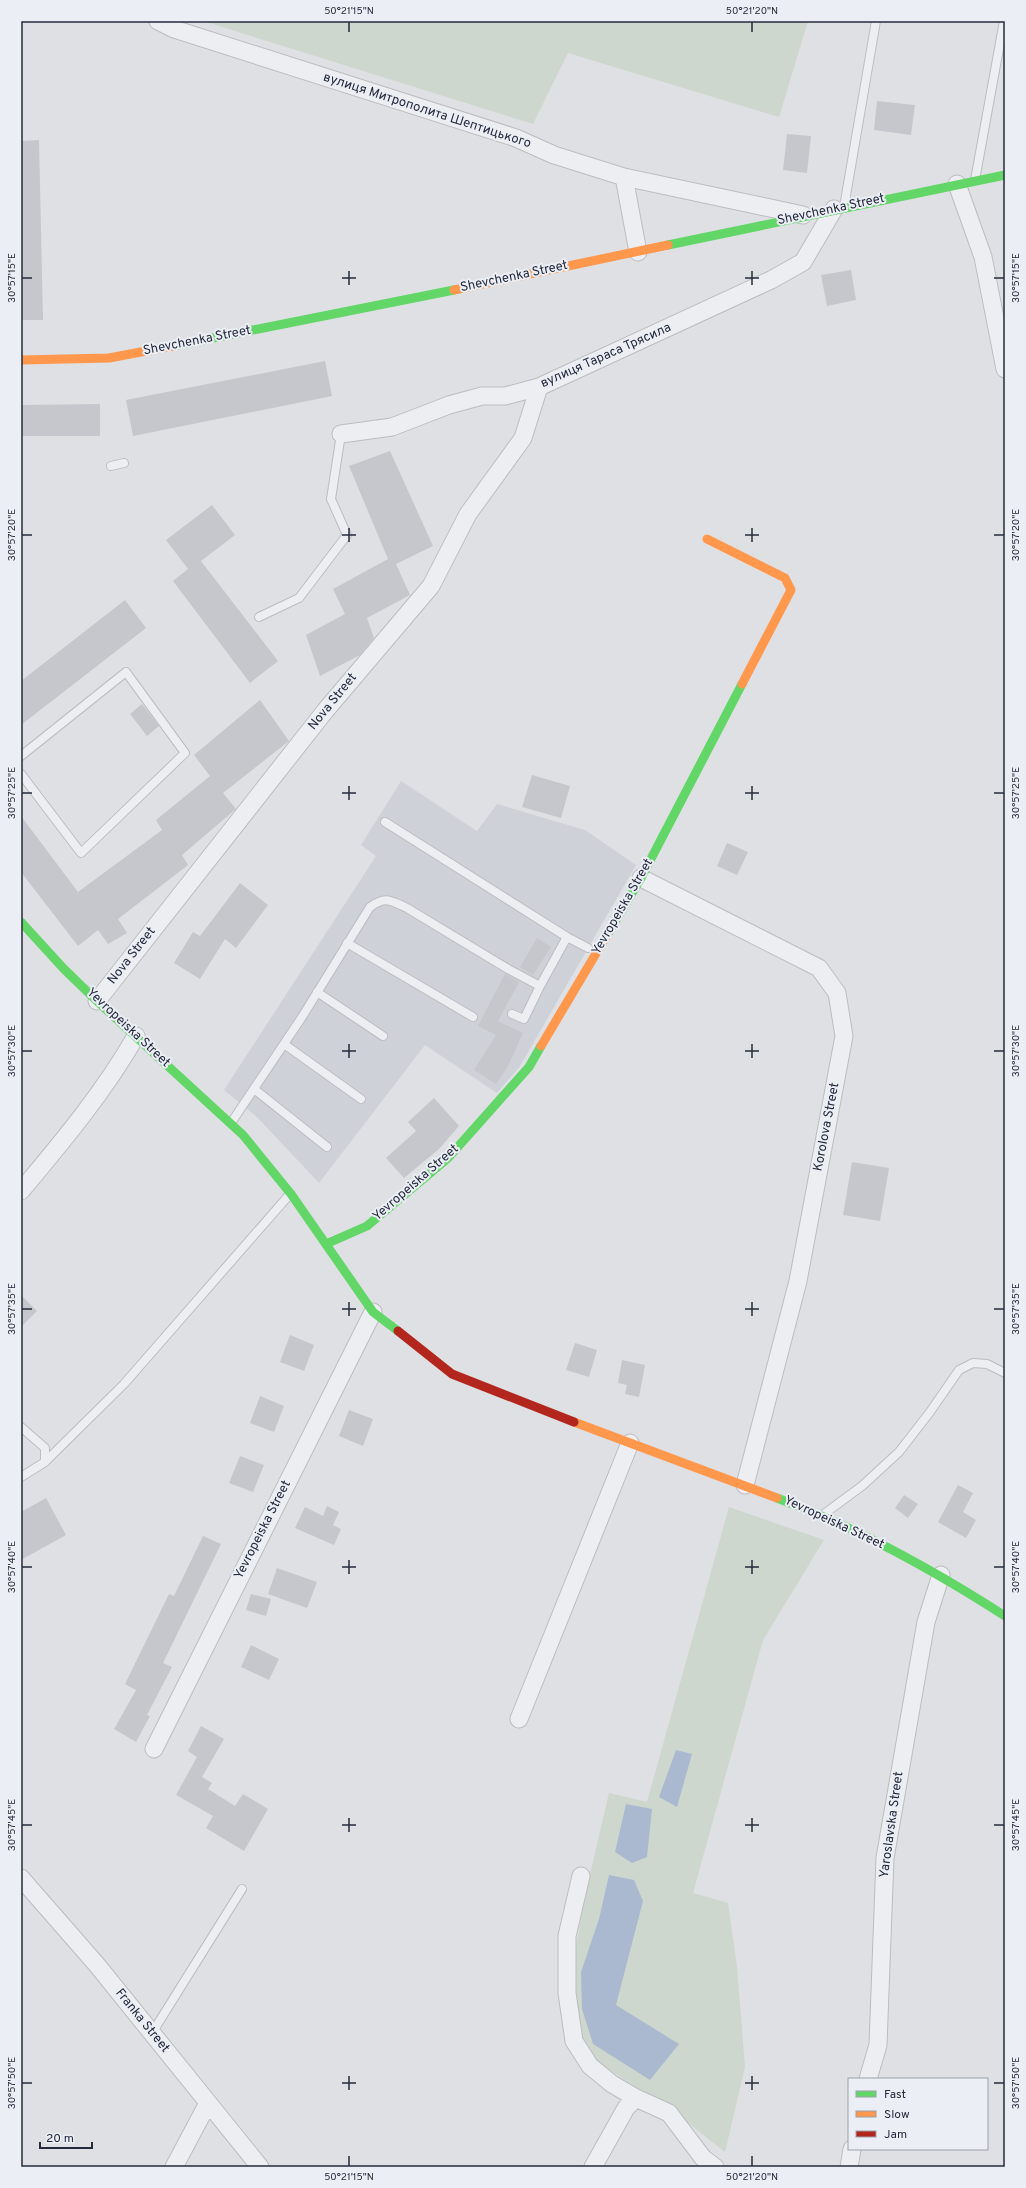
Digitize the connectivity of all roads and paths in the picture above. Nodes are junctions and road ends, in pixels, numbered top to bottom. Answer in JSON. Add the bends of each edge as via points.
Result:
{"nodes":[{"id":1,"x":158,"y":21,"type":"edge"},
{"id":2,"x":876,"y":21,"type":"edge"},
{"id":3,"x":1004,"y":21,"type":"edge"},
{"id":4,"x":1005,"y":175,"type":"edge"},
{"id":5,"x":624,"y":177,"type":"junction"},
{"id":6,"x":975,"y":181,"type":"junction"},
{"id":7,"x":957,"y":184,"type":"junction"},
{"id":8,"x":839,"y":208,"type":"junction"},
{"id":9,"x":803,"y":215,"type":"junction"},
{"id":10,"x":638,"y":252,"type":"junction"},
{"id":11,"x":21,"y":360,"type":"edge"},
{"id":12,"x":1005,"y":368,"type":"edge"},
{"id":13,"x":539,"y":387,"type":"junction"},
{"id":14,"x":341,"y":434,"type":"joint"},
{"id":15,"x":124,"y":463,"type":"dead end"},
{"id":16,"x":112,"y":466,"type":"dead end"},
{"id":17,"x":707,"y":539,"type":"dead end"},
{"id":18,"x":259,"y":617,"type":"dead end"},
{"id":19,"x":21,"y":756,"type":"edge"},
{"id":20,"x":21,"y":774,"type":"edge"},
{"id":21,"x":385,"y":822,"type":"dead end"},
{"id":22,"x":641,"y":878,"type":"junction"},
{"id":23,"x":21,"y":922,"type":"edge"},
{"id":24,"x":567,"y":937,"type":"junction"},
{"id":25,"x":347,"y":944,"type":"junction"},
{"id":26,"x":588,"y":948,"type":"dead end"},
{"id":27,"x":540,"y":986,"type":"junction"},
{"id":28,"x":317,"y":992,"type":"junction"},
{"id":29,"x":97,"y":1001,"type":"junction"},
{"id":30,"x":512,"y":1014,"type":"dead end"},
{"id":31,"x":473,"y":1017,"type":"dead end"},
{"id":32,"x":136,"y":1036,"type":"junction"},
{"id":33,"x":383,"y":1036,"type":"dead end"},
{"id":34,"x":284,"y":1044,"type":"junction"},
{"id":35,"x":254,"y":1089,"type":"junction"},
{"id":36,"x":361,"y":1099,"type":"dead end"},
{"id":37,"x":231,"y":1123,"type":"junction"},
{"id":38,"x":326,"y":1147,"type":"dead end"},
{"id":39,"x":21,"y":1191,"type":"edge"},
{"id":40,"x":291,"y":1194,"type":"junction"},
{"id":41,"x":326,"y":1244,"type":"junction"},
{"id":42,"x":373,"y":1312,"type":"junction"},
{"id":43,"x":1005,"y":1374,"type":"edge"},
{"id":44,"x":21,"y":1427,"type":"edge"},
{"id":45,"x":630,"y":1443,"type":"junction"},
{"id":46,"x":45,"y":1462,"type":"junction"},
{"id":47,"x":21,"y":1477,"type":"edge"},
{"id":48,"x":745,"y":1484,"type":"junction"},
{"id":49,"x":823,"y":1515,"type":"junction"},
{"id":50,"x":941,"y":1575,"type":"junction"},
{"id":51,"x":1005,"y":1616,"type":"edge"},
{"id":52,"x":519,"y":1719,"type":"dead end"},
{"id":53,"x":154,"y":1750,"type":"dead end"},
{"id":54,"x":581,"y":1876,"type":"dead end"},
{"id":55,"x":21,"y":1878,"type":"edge"},
{"id":56,"x":242,"y":1890,"type":"dead end"},
{"id":57,"x":152,"y":2033,"type":"junction"},
{"id":58,"x":868,"y":2078,"type":"edge"},
{"id":59,"x":636,"y":2098,"type":"junction"},
{"id":60,"x":208,"y":2103,"type":"junction"},
{"id":61,"x":852,"y":2150,"type":"edge"},
{"id":62,"x":174,"y":2167,"type":"edge"},
{"id":63,"x":260,"y":2167,"type":"edge"},
{"id":64,"x":593,"y":2167,"type":"edge"},
{"id":65,"x":715,"y":2167,"type":"edge"},
{"id":66,"x":849,"y":2167,"type":"edge"}],
"edges":[{"from":1,"to":5,"type":"street","name":"вулиця Митрополита Шептицького","via":[[174,29],[516,138],[554,155]]},
{"from":2,"to":8,"type":"lane"},
{"from":3,"to":6,"type":"lane"},
{"from":4,"to":6,"type":"street","name":"Shevchenka Street"},
{"from":5,"to":9,"type":"street","name":"вулиця Митрополита Шептицького"},
{"from":5,"to":10,"type":"street"},
{"from":6,"to":7,"type":"street","name":"Shevchenka Street"},
{"from":7,"to":8,"type":"street","name":"Shevchenka Street"},
{"from":7,"to":12,"type":"street","via":[[983,257]]},
{"from":8,"to":9,"type":"street","name":"Shevchenka Street"},
{"from":8,"to":13,"type":"street","name":"вулиця Тараса Трясила","via":[[803,262],[771,280]]},
{"from":9,"to":10,"type":"street","name":"Shevchenka Street"},
{"from":10,"to":11,"type":"street","name":"Shevchenka Street","via":[[109,358]]},
{"from":13,"to":14,"type":"street","name":"вулиця Тараса Трясила","via":[[505,396],[482,396],[449,405],[392,427]]},
{"from":13,"to":29,"type":"street","name":"Nova Street","via":[[523,438],[468,514],[431,586],[325,711]]},
{"from":14,"to":18,"type":"lane","via":[[331,499],[347,535],[299,598]]},
{"from":15,"to":16,"type":"lane"},
{"from":17,"to":22,"type":"street","name":"Yevropeiska Street","via":[[785,578],[791,590]]},
{"from":19,"to":20,"type":"lane","via":[[126,672],[185,753],[81,853]]},
{"from":21,"to":24,"type":"lane"},
{"from":22,"to":41,"type":"street","name":"Yevropeiska Street","via":[[528,1067],[448,1158],[367,1226]]},
{"from":22,"to":48,"type":"street","name":"Korolova Street","via":[[819,968],[837,993],[844,1036],[798,1281]]},
{"from":23,"to":29,"type":"street","name":"Yevropeiska Street"},
{"from":24,"to":26,"type":"lane"},
{"from":24,"to":27,"type":"lane"},
{"from":25,"to":27,"type":"lane","via":[[370,907],[380,900],[391,900]]},
{"from":25,"to":28,"type":"lane"},
{"from":25,"to":31,"type":"lane"},
{"from":27,"to":30,"type":"lane","via":[[524,1019]]},
{"from":28,"to":33,"type":"lane"},
{"from":28,"to":34,"type":"lane"},
{"from":29,"to":32,"type":"street","name":"Yevropeiska Street"},
{"from":32,"to":37,"type":"street","name":"Yevropeiska Street"},
{"from":32,"to":39,"type":"street","via":[[123,1059]]},
{"from":34,"to":35,"type":"lane"},
{"from":34,"to":36,"type":"lane"},
{"from":35,"to":37,"type":"lane"},
{"from":35,"to":38,"type":"lane"},
{"from":37,"to":40,"type":"street","name":"Yevropeiska Street"},
{"from":40,"to":41,"type":"street","name":"Yevropeiska Street"},
{"from":40,"to":46,"type":"lane","via":[[124,1384]]},
{"from":41,"to":42,"type":"street","name":"Yevropeiska Street"},
{"from":42,"to":45,"type":"street","name":"Yevropeiska Street","via":[[452,1374]]},
{"from":42,"to":53,"type":"street","name":"Yevropeiska Street"},
{"from":43,"to":49,"type":"lane","via":[[987,1364],[973,1363],[959,1370],[899,1452],[862,1486]]},
{"from":44,"to":46,"type":"lane","via":[[45,1448]]},
{"from":45,"to":48,"type":"street","name":"Yevropeiska Street"},
{"from":45,"to":52,"type":"street"},
{"from":46,"to":47,"type":"lane"},
{"from":48,"to":49,"type":"street","name":"Yevropeiska Street"},
{"from":49,"to":50,"type":"street","name":"Yevropeiska Street"},
{"from":50,"to":51,"type":"street","name":"Yevropeiska Street"},
{"from":50,"to":58,"type":"street","name":"Yaroslavska Street","via":[[926,1622],[885,1858],[878,2046]]},
{"from":54,"to":59,"type":"street","via":[[567,1936],[567,1994],[574,2041],[590,2066],[612,2084]]},
{"from":55,"to":57,"type":"street","name":"Franka Street"},
{"from":56,"to":57,"type":"lane"},
{"from":57,"to":60,"type":"street","name":"Franka Street"},
{"from":59,"to":64,"type":"street","via":[[626,2108]]},
{"from":59,"to":65,"type":"street","via":[[669,2113],[703,2158]]},
{"from":60,"to":62,"type":"street"},
{"from":60,"to":63,"type":"street","name":"Franka Street"},
{"from":61,"to":66,"type":"street"}]}
